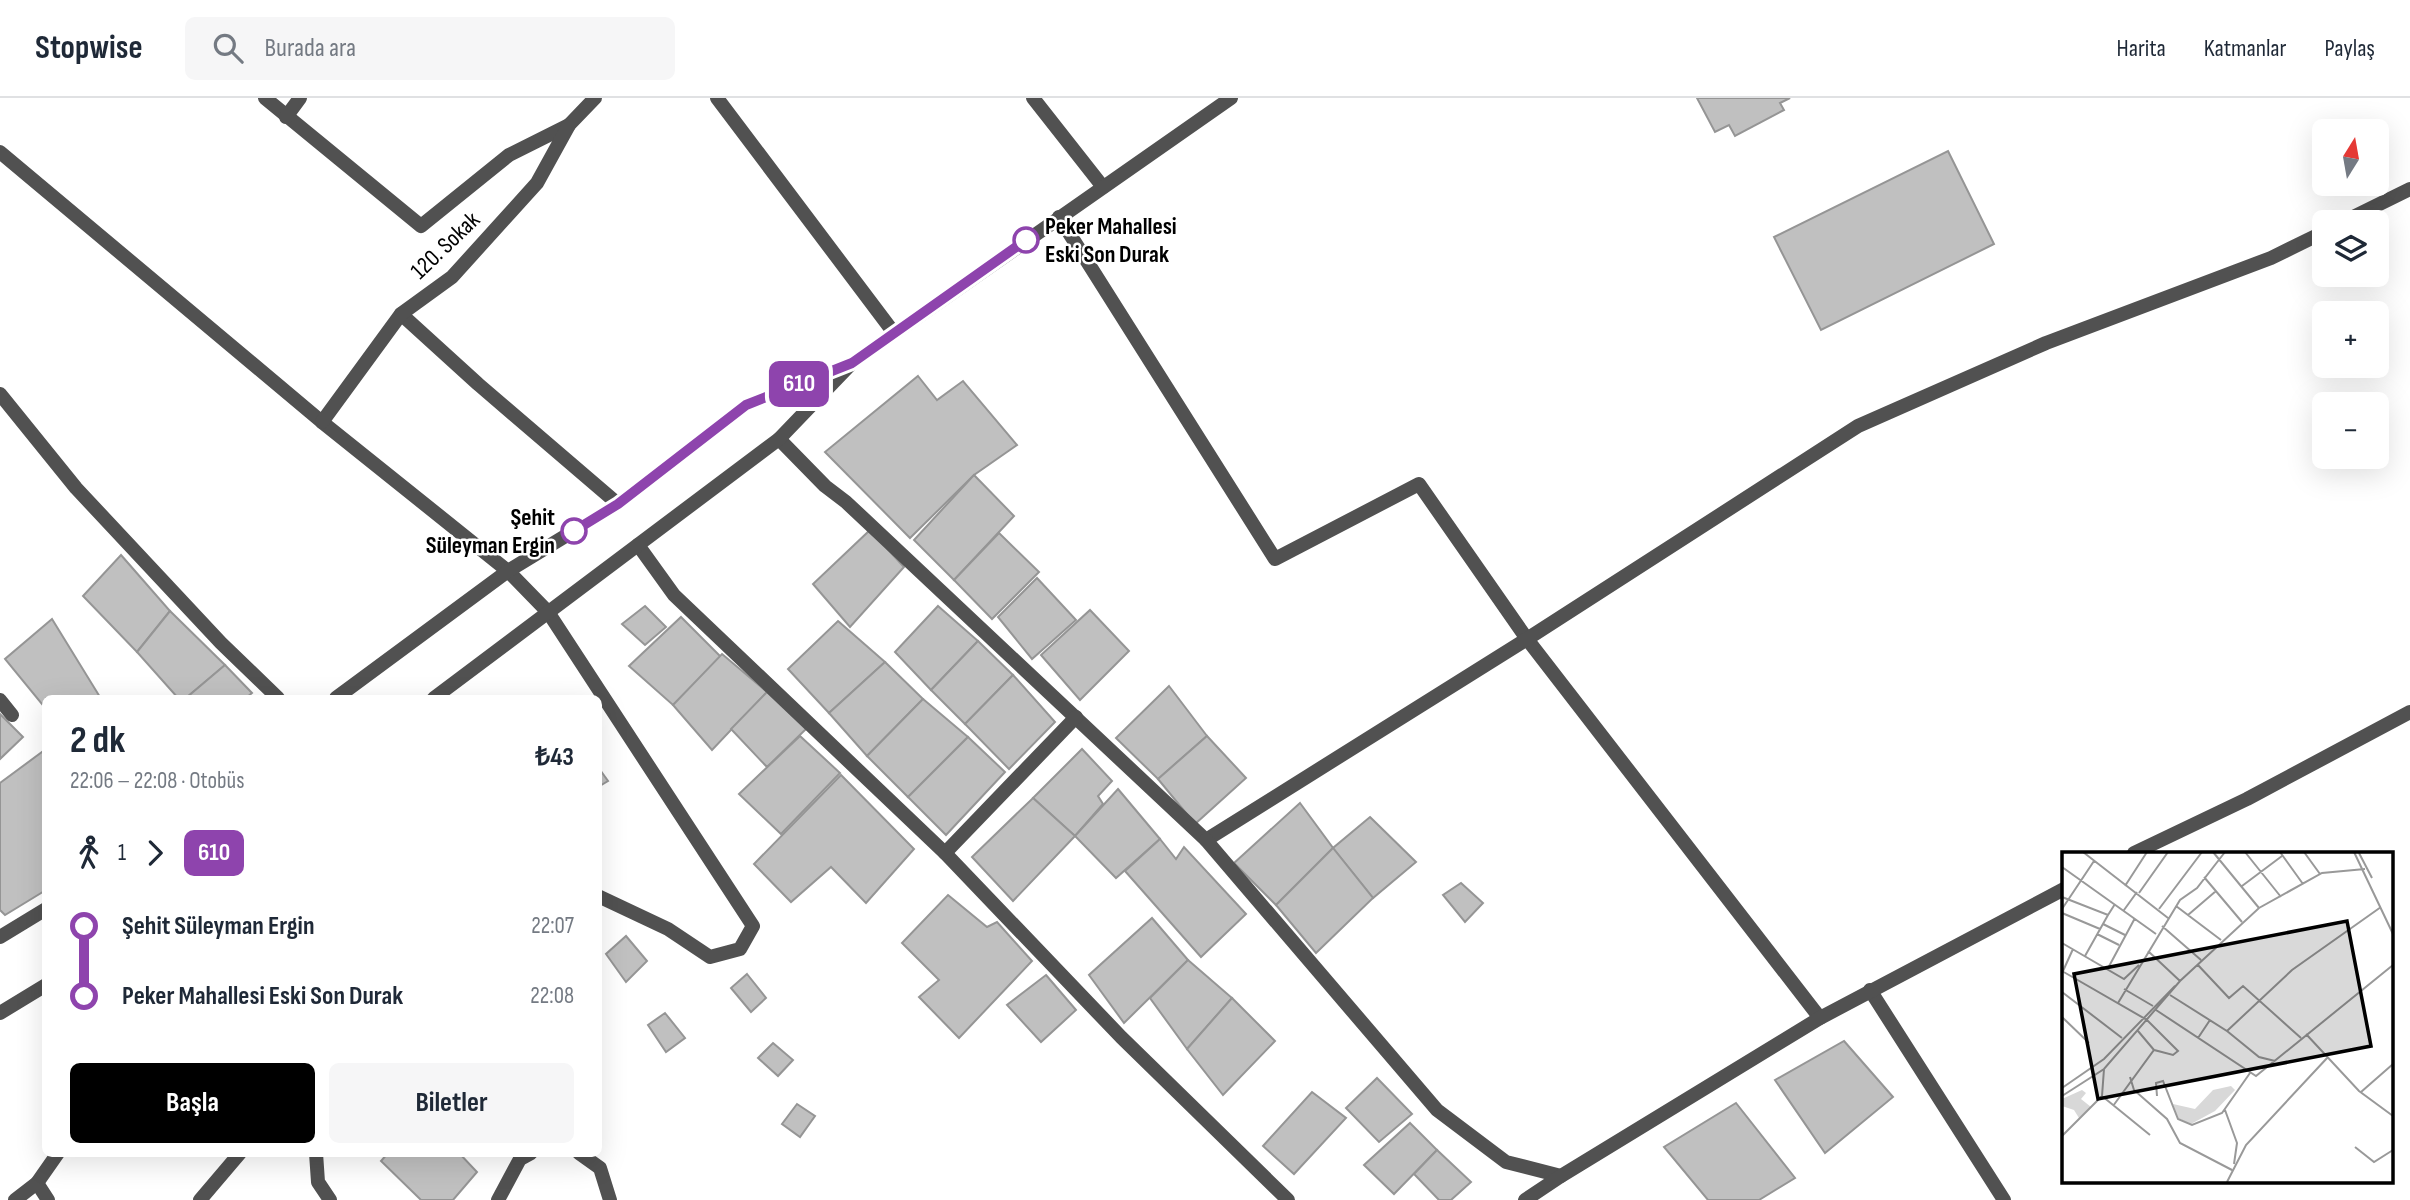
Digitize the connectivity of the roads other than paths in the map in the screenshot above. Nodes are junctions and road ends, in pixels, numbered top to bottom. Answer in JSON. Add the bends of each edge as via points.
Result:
{"nodes":[{"id":1,"x":265,"y":98,"type":"edge"},
{"id":2,"x":300,"y":98,"type":"edge"},
{"id":3,"x":595,"y":98,"type":"edge"},
{"id":4,"x":717,"y":98,"type":"edge"},
{"id":5,"x":1033,"y":98,"type":"edge"},
{"id":6,"x":1231,"y":98,"type":"edge"},
{"id":7,"x":286,"y":117,"type":"junction"},
{"id":8,"x":569,"y":125,"type":"junction"},
{"id":9,"x":0,"y":152,"type":"edge"},
{"id":10,"x":1103,"y":187,"type":"junction"},
{"id":11,"x":2410,"y":189,"type":"edge"},
{"id":12,"x":2367,"y":210,"type":"edge"},
{"id":13,"x":1059,"y":217,"type":"junction"},
{"id":14,"x":2312,"y":238,"type":"edge"},
{"id":15,"x":401,"y":314,"type":"junction"},
{"id":16,"x":894,"y":333,"type":"junction"},
{"id":17,"x":852,"y":363,"type":"junction"},
{"id":18,"x":0,"y":394,"type":"edge"},
{"id":19,"x":322,"y":422,"type":"junction"},
{"id":20,"x":779,"y":439,"type":"junction"},
{"id":21,"x":618,"y":504,"type":"junction"},
{"id":22,"x":638,"y":545,"type":"junction"},
{"id":23,"x":508,"y":571,"type":"junction"},
{"id":24,"x":548,"y":612,"type":"junction"},
{"id":25,"x":1527,"y":639,"type":"junction"},
{"id":26,"x":452,"y":693,"type":"edge"},
{"id":27,"x":275,"y":695,"type":"edge"},
{"id":28,"x":339,"y":695,"type":"edge"},
{"id":29,"x":0,"y":700,"type":"edge"},
{"id":30,"x":2410,"y":712,"type":"edge"},
{"id":31,"x":12,"y":715,"type":"dead end"},
{"id":32,"x":1076,"y":717,"type":"junction"},
{"id":33,"x":1206,"y":841,"type":"junction"},
{"id":34,"x":2136,"y":852,"type":"edge"},
{"id":35,"x":945,"y":853,"type":"junction"},
{"id":36,"x":2062,"y":890,"type":"edge"},
{"id":37,"x":602,"y":898,"type":"edge"},
{"id":38,"x":42,"y":911,"type":"edge"},
{"id":39,"x":0,"y":937,"type":"edge"},
{"id":40,"x":42,"y":987,"type":"edge"},
{"id":41,"x":1870,"y":990,"type":"junction"},
{"id":42,"x":0,"y":1013,"type":"edge"},
{"id":43,"x":1820,"y":1018,"type":"junction"},
{"id":44,"x":55,"y":1157,"type":"edge"},
{"id":45,"x":237,"y":1157,"type":"edge"},
{"id":46,"x":316,"y":1157,"type":"edge"},
{"id":47,"x":524,"y":1157,"type":"edge"},
{"id":48,"x":585,"y":1157,"type":"edge"},
{"id":49,"x":1561,"y":1176,"type":"junction"},
{"id":50,"x":37,"y":1183,"type":"junction"},
{"id":51,"x":15,"y":1200,"type":"edge"},
{"id":52,"x":48,"y":1200,"type":"edge"},
{"id":53,"x":200,"y":1200,"type":"edge"},
{"id":54,"x":330,"y":1200,"type":"edge"},
{"id":55,"x":498,"y":1200,"type":"edge"},
{"id":56,"x":610,"y":1200,"type":"edge"},
{"id":57,"x":1288,"y":1200,"type":"edge"},
{"id":58,"x":1525,"y":1200,"type":"edge"},
{"id":59,"x":2004,"y":1200,"type":"edge"}],
"edges":[{"from":1,"to":7,"type":"street"},
{"from":2,"to":7,"type":"street"},
{"from":3,"to":8,"type":"street","name":"120. Sokak"},
{"from":4,"to":16,"type":"street"},
{"from":5,"to":10,"type":"street"},
{"from":6,"to":10,"type":"street"},
{"from":7,"to":8,"type":"street","via":[[421,226],[509,155]]},
{"from":8,"to":15,"type":"street","name":"120. Sokak","via":[[537,183],[452,277]]},
{"from":9,"to":19,"type":"street"},
{"from":10,"to":13,"type":"street"},
{"from":11,"to":12,"type":"street"},
{"from":13,"to":16,"type":"street"},
{"from":13,"to":25,"type":"street","via":[[1275,559],[1419,484]]},
{"from":14,"to":25,"type":"street","via":[[2271,258],[2046,343],[1858,426]]},
{"from":15,"to":19,"type":"street","name":"120. Sokak"},
{"from":15,"to":21,"type":"street"},
{"from":16,"to":17,"type":"street"},
{"from":17,"to":20,"type":"street"},
{"from":17,"to":21,"type":"street","via":[[746,405]]},
{"from":18,"to":27,"type":"street","via":[[76,488]]},
{"from":19,"to":23,"type":"street"},
{"from":20,"to":22,"type":"street"},
{"from":20,"to":32,"type":"street"},
{"from":21,"to":23,"type":"street"},
{"from":22,"to":24,"type":"street"},
{"from":22,"to":35,"type":"street","via":[[674,595]]},
{"from":23,"to":24,"type":"street"},
{"from":23,"to":28,"type":"street"},
{"from":24,"to":26,"type":"street"},
{"from":24,"to":37,"type":"street","via":[[753,926],[740,949],[710,957],[668,929]]},
{"from":25,"to":33,"type":"street"},
{"from":25,"to":43,"type":"street"},
{"from":29,"to":31,"type":"street"},
{"from":30,"to":34,"type":"street"},
{"from":32,"to":33,"type":"street"},
{"from":32,"to":35,"type":"street"},
{"from":33,"to":49,"type":"street","via":[[1437,1110],[1506,1163]]},
{"from":35,"to":57,"type":"street","via":[[1121,1037]]},
{"from":36,"to":41,"type":"street"},
{"from":38,"to":39,"type":"street"},
{"from":40,"to":42,"type":"street"},
{"from":41,"to":43,"type":"street"},
{"from":41,"to":59,"type":"street"},
{"from":43,"to":49,"type":"street"},
{"from":44,"to":50,"type":"street"},
{"from":45,"to":53,"type":"street"},
{"from":46,"to":54,"type":"street","via":[[318,1182]]},
{"from":47,"to":55,"type":"street"},
{"from":48,"to":56,"type":"street","via":[[600,1168]]},
{"from":49,"to":58,"type":"street"},
{"from":50,"to":51,"type":"street"},
{"from":50,"to":52,"type":"street"}]}
